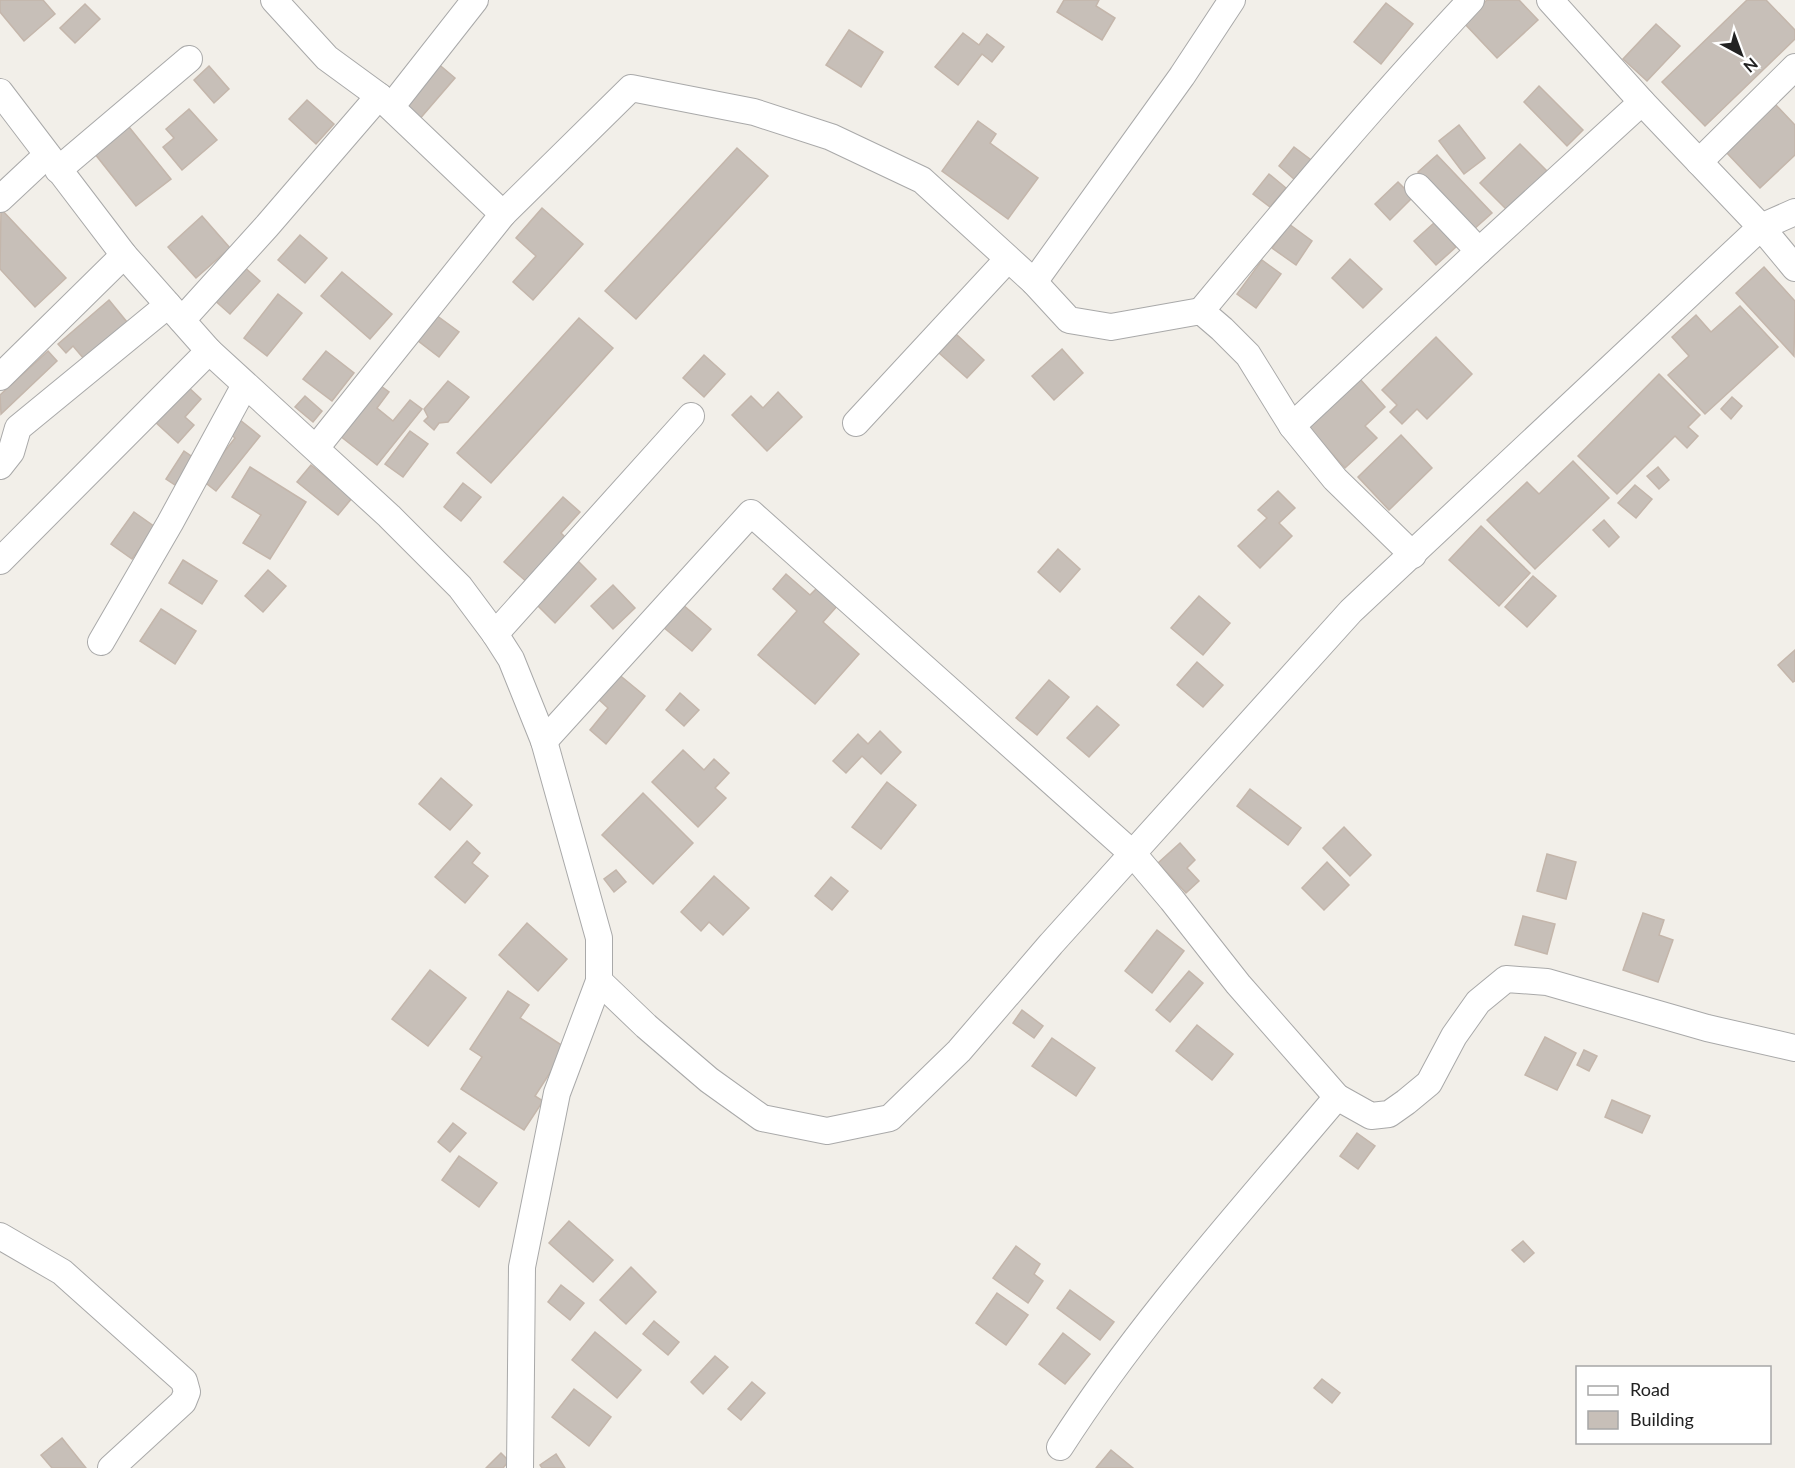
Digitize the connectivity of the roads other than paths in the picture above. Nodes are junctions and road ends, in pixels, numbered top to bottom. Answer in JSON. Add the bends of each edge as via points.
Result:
{"nodes":[{"id":1,"x":274,"y":0,"type":"edge"},
{"id":2,"x":475,"y":0,"type":"edge"},
{"id":3,"x":1232,"y":0,"type":"edge"},
{"id":4,"x":1471,"y":0,"type":"edge"},
{"id":5,"x":1550,"y":0,"type":"edge"},
{"id":6,"x":189,"y":59,"type":"dead end"},
{"id":7,"x":1795,"y":67,"type":"edge"},
{"id":8,"x":0,"y":92,"type":"edge"},
{"id":9,"x":385,"y":102,"type":"junction"},
{"id":10,"x":1642,"y":102,"type":"junction"},
{"id":11,"x":1699,"y":162,"type":"junction"},
{"id":12,"x":53,"y":163,"type":"junction"},
{"id":13,"x":1419,"y":187,"type":"dead end"},
{"id":14,"x":0,"y":199,"type":"edge"},
{"id":15,"x":1795,"y":212,"type":"edge"},
{"id":16,"x":503,"y":214,"type":"junction"},
{"id":17,"x":1761,"y":227,"type":"junction"},
{"id":18,"x":1479,"y":251,"type":"junction"},
{"id":19,"x":124,"y":255,"type":"junction"},
{"id":20,"x":1008,"y":259,"type":"junction"},
{"id":21,"x":1795,"y":268,"type":"edge"},
{"id":22,"x":1034,"y":282,"type":"junction"},
{"id":23,"x":1201,"y":311,"type":"junction"},
{"id":24,"x":175,"y":312,"type":"junction"},
{"id":25,"x":208,"y":351,"type":"junction"},
{"id":26,"x":0,"y":377,"type":"edge"},
{"id":27,"x":245,"y":385,"type":"junction"},
{"id":28,"x":691,"y":416,"type":"dead end"},
{"id":29,"x":856,"y":423,"type":"dead end"},
{"id":30,"x":1292,"y":426,"type":"junction"},
{"id":31,"x":316,"y":448,"type":"junction"},
{"id":32,"x":0,"y":466,"type":"edge"},
{"id":33,"x":1413,"y":555,"type":"junction"},
{"id":34,"x":0,"y":561,"type":"edge"},
{"id":35,"x":495,"y":634,"type":"junction"},
{"id":36,"x":100,"y":642,"type":"dead end"},
{"id":37,"x":544,"y":741,"type":"junction"},
{"id":38,"x":1134,"y":855,"type":"junction"},
{"id":39,"x":599,"y":981,"type":"junction"},
{"id":40,"x":1795,"y":1048,"type":"edge"},
{"id":41,"x":1336,"y":1097,"type":"junction"},
{"id":42,"x":0,"y":1236,"type":"edge"},
{"id":43,"x":1060,"y":1447,"type":"dead end"},
{"id":44,"x":111,"y":1468,"type":"edge"},
{"id":45,"x":520,"y":1468,"type":"edge"}],
"edges":[{"from":1,"to":9,"type":"street","via":[[327,58]]},
{"from":2,"to":9,"type":"street"},
{"from":3,"to":22,"type":"street"},
{"from":4,"to":23,"type":"street"},
{"from":5,"to":10,"type":"street"},
{"from":6,"to":12,"type":"street"},
{"from":7,"to":11,"type":"street"},
{"from":8,"to":12,"type":"street"},
{"from":9,"to":16,"type":"street"},
{"from":9,"to":24,"type":"street","via":[[267,226]]},
{"from":10,"to":11,"type":"street"},
{"from":10,"to":18,"type":"street"},
{"from":11,"to":17,"type":"street"},
{"from":12,"to":14,"type":"street"},
{"from":12,"to":19,"type":"street"},
{"from":13,"to":18,"type":"street"},
{"from":15,"to":17,"type":"street"},
{"from":16,"to":20,"type":"street","via":[[631,88],[754,112],[831,137],[922,180]]},
{"from":16,"to":31,"type":"street"},
{"from":17,"to":21,"type":"street"},
{"from":17,"to":33,"type":"street"},
{"from":18,"to":30,"type":"street"},
{"from":19,"to":24,"type":"street"},
{"from":19,"to":26,"type":"street"},
{"from":20,"to":22,"type":"street"},
{"from":20,"to":29,"type":"street"},
{"from":22,"to":23,"type":"street","via":[[1069,320],[1111,327]]},
{"from":23,"to":30,"type":"street","via":[[1248,355]]},
{"from":24,"to":25,"type":"street"},
{"from":24,"to":32,"type":"street","via":[[18,428],[11,452]]},
{"from":25,"to":27,"type":"street"},
{"from":25,"to":34,"type":"street"},
{"from":27,"to":31,"type":"street"},
{"from":27,"to":36,"type":"street"},
{"from":28,"to":35,"type":"street"},
{"from":30,"to":33,"type":"street","via":[[1335,479]]},
{"from":31,"to":35,"type":"street","via":[[460,587]]},
{"from":33,"to":38,"type":"street","via":[[1351,611]]},
{"from":35,"to":37,"type":"street","via":[[511,659]]},
{"from":37,"to":38,"type":"street","via":[[751,513]]},
{"from":37,"to":39,"type":"street","via":[[598,938]]},
{"from":38,"to":39,"type":"street","via":[[959,1051],[890,1118],[827,1131],[762,1118],[709,1080]]},
{"from":38,"to":41,"type":"street"},
{"from":39,"to":45,"type":"street","via":[[557,1093],[522,1267]]},
{"from":40,"to":41,"type":"street","via":[[1707,1028],[1546,982],[1506,979],[1478,1002],[1429,1083],[1389,1114],[1371,1116]]},
{"from":41,"to":43,"type":"street","via":[[1175,1289],[1084,1408]]},
{"from":42,"to":44,"type":"street","via":[[62,1272],[184,1381],[187,1392],[183,1402]]}]}
